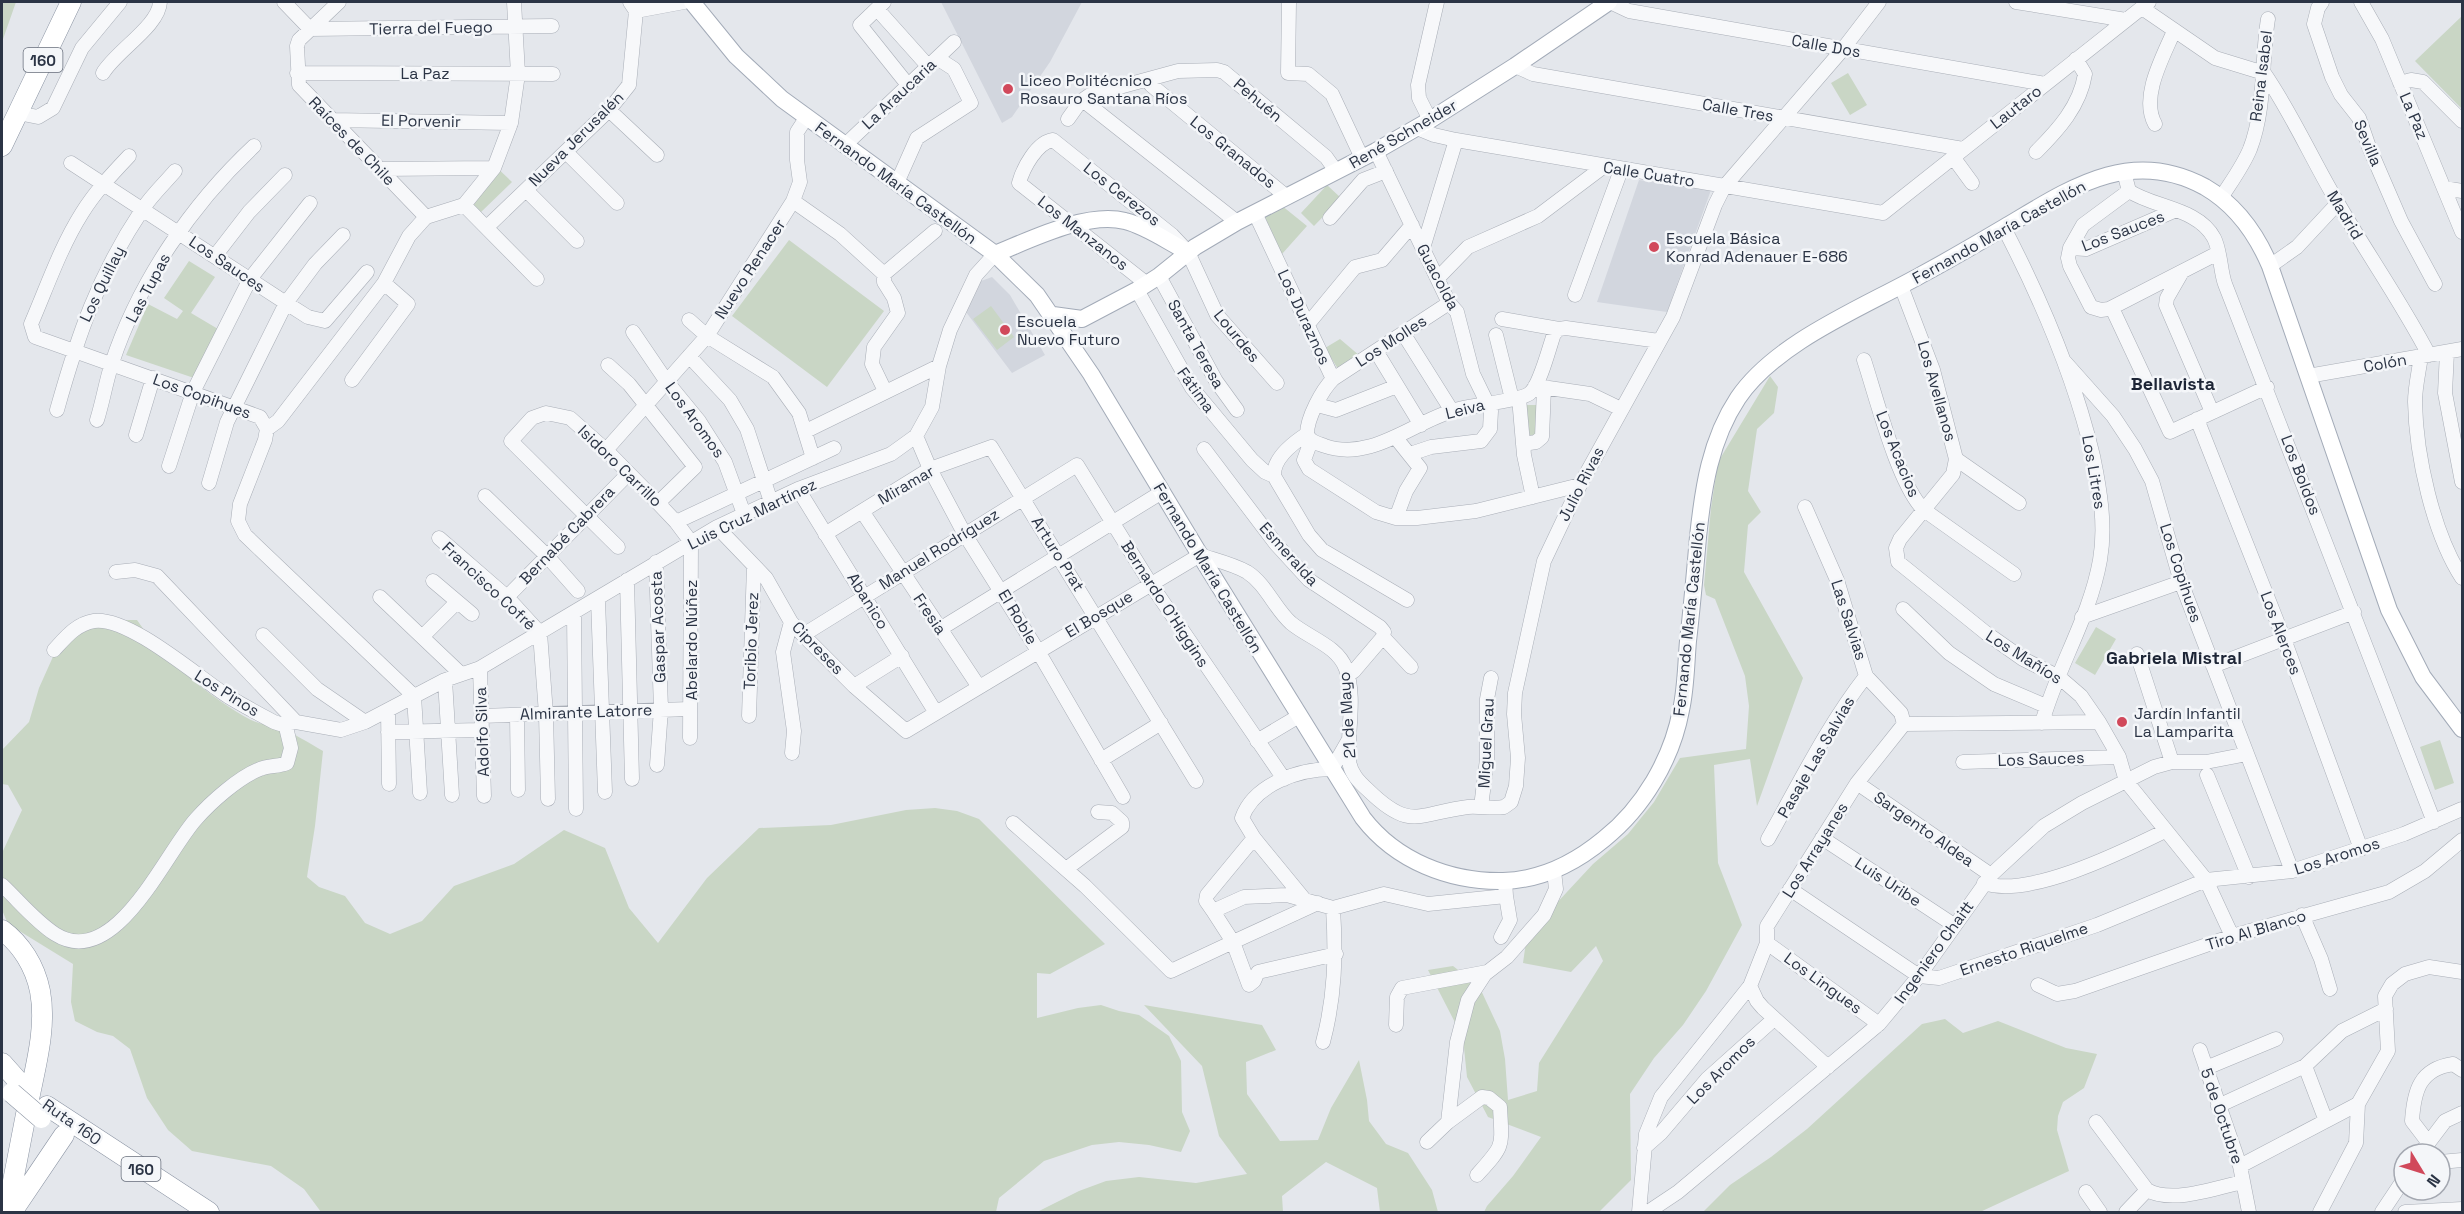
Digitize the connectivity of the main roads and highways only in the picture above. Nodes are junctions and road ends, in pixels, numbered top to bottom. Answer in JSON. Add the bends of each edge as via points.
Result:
{"nodes":[{"id":1,"x":692,"y":2,"type":"edge"},
{"id":2,"x":1610,"y":2,"type":"edge"},
{"id":3,"x":67,"y":3,"type":"edge"},
{"id":4,"x":10,"y":114,"type":"edge"},
{"id":5,"x":2,"y":146,"type":"edge"},
{"id":6,"x":1188,"y":252,"type":"junction"},
{"id":7,"x":995,"y":254,"type":"junction"},
{"id":8,"x":1053,"y":315,"type":"junction"},
{"id":9,"x":1082,"y":319,"type":"junction"},
{"id":10,"x":1073,"y":346,"type":"junction"},
{"id":11,"x":2463,"y":729,"type":"edge"},
{"id":12,"x":2,"y":930,"type":"edge"},
{"id":13,"x":2,"y":1063,"type":"edge"},
{"id":14,"x":10,"y":1085,"type":"edge"},
{"id":15,"x":44,"y":1112,"type":"junction"},
{"id":16,"x":64,"y":1135,"type":"junction"},
{"id":17,"x":7,"y":1212,"type":"edge"},
{"id":18,"x":12,"y":1212,"type":"edge"},
{"id":19,"x":184,"y":1212,"type":"edge"},
{"id":20,"x":209,"y":1212,"type":"edge"}],
"edges":[{"from":1,"to":7,"type":"main road","name":"Fernando María Castellón","via":[[748,68],[806,117]]},
{"from":2,"to":6,"type":"main road","name":"René Schneider","via":[[1423,124]]},
{"from":3,"to":4,"type":"highway","number":"160"},
{"from":4,"to":5,"type":"highway","number":"160"},
{"from":6,"to":7,"type":"main road","via":[[1121,220],[1072,224]]},
{"from":6,"to":9,"type":"main road","name":"René Schneider","via":[[1148,283]]},
{"from":7,"to":8,"type":"main road","name":"Fernando María Castellón","via":[[1028,284]]},
{"from":8,"to":9,"type":"main road"},
{"from":8,"to":10,"type":"main road","name":"Fernando María Castellón"},
{"from":9,"to":10,"type":"main road"},
{"from":10,"to":11,"type":"main road","name":"Fernando María Castellón","via":[[1369,826],[1400,854],[1425,866],[1506,888],[1554,871],[1589,851],[1622,823],[1651,784],[1672,742],[1684,694],[1706,475],[1718,437],[1739,397],[1767,366],[1793,346],[2085,182],[2124,171],[2170,173],[2221,198],[2243,219],[2257,240],[2270,266],[2389,610],[2423,677]]},
{"from":12,"to":17,"type":"highway","via":[[32,966],[40,989],[42,1013],[38,1055]]},
{"from":13,"to":14,"type":"highway","name":"Ruta 160","number":"160"},
{"from":14,"to":15,"type":"highway","name":"Ruta 160","number":"160"},
{"from":15,"to":16,"type":"highway","name":"Ruta 160","number":"160"},
{"from":15,"to":20,"type":"highway","name":"Ruta 160","number":"160"},
{"from":16,"to":18,"type":"highway"},
{"from":16,"to":19,"type":"highway","name":"Ruta 160","number":"160"}]}
